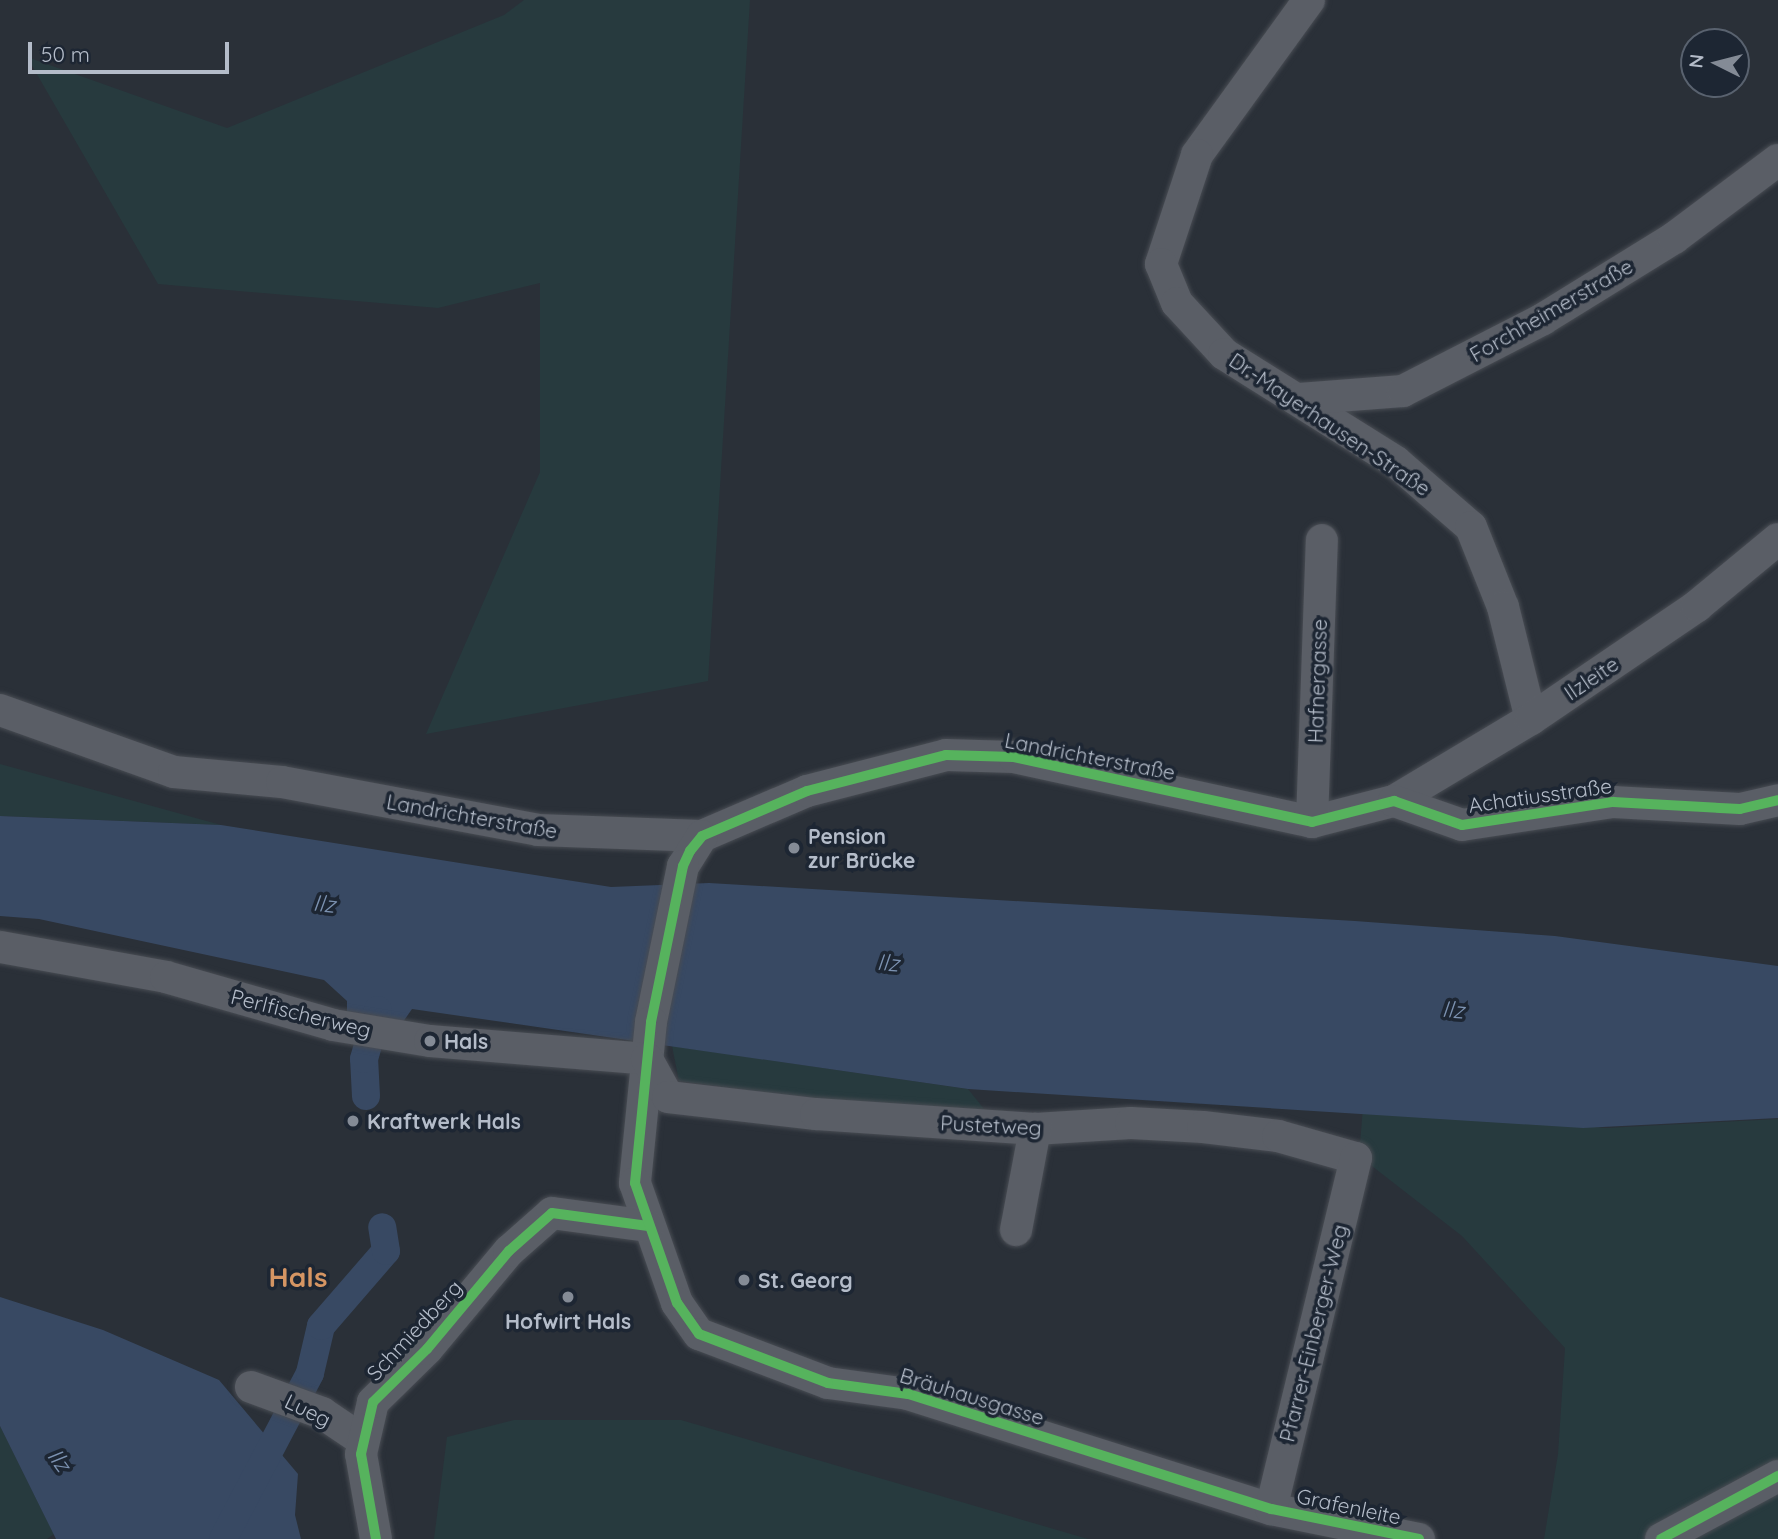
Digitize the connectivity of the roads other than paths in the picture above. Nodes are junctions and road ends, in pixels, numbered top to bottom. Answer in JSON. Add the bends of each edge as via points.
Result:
{"nodes":[{"id":1,"x":1308,"y":0,"type":"edge"},
{"id":2,"x":1778,"y":160,"type":"edge"},
{"id":3,"x":1299,"y":399,"type":"junction"},
{"id":4,"x":1322,"y":540,"type":"dead end"},
{"id":5,"x":1778,"y":540,"type":"edge"},
{"id":6,"x":0,"y":710,"type":"edge"},
{"id":7,"x":1531,"y":719,"type":"junction"},
{"id":8,"x":1778,"y":800,"type":"edge"},
{"id":9,"x":1394,"y":802,"type":"junction"},
{"id":10,"x":1312,"y":822,"type":"junction"},
{"id":11,"x":702,"y":836,"type":"junction"},
{"id":12,"x":0,"y":947,"type":"edge"},
{"id":13,"x":647,"y":1059,"type":"junction"},
{"id":14,"x":1035,"y":1129,"type":"junction"},
{"id":15,"x":1356,"y":1157,"type":"joint"},
{"id":16,"x":648,"y":1226,"type":"junction"},
{"id":17,"x":1016,"y":1230,"type":"dead end"},
{"id":18,"x":265,"y":1391,"type":"dead end"},
{"id":19,"x":362,"y":1440,"type":"junction"},
{"id":20,"x":1778,"y":1476,"type":"edge"},
{"id":21,"x":1271,"y":1509,"type":"junction"},
{"id":22,"x":376,"y":1539,"type":"edge"},
{"id":23,"x":1419,"y":1539,"type":"edge"},
{"id":24,"x":1661,"y":1539,"type":"edge"}],
"edges":[{"from":1,"to":3,"type":"street","name":"Dr.-Mayerhausen-Straße","via":[[1197,155],[1161,264],[1177,303],[1224,354]]},
{"from":2,"to":3,"type":"street","name":"Forchheimerstraße","via":[[1674,238],[1553,313],[1403,391]]},
{"from":3,"to":7,"type":"street","name":"Dr.-Mayerhausen-Straße","via":[[1396,462],[1471,527],[1503,607]]},
{"from":4,"to":10,"type":"street","name":"Hafnergasse"},
{"from":5,"to":7,"type":"street","name":"Ilzleite","via":[[1697,606]]},
{"from":6,"to":11,"type":"street","name":"Landrichterstraße","via":[[174,772],[282,782],[538,830]]},
{"from":7,"to":9,"type":"street","name":"Ilzleite"},
{"from":8,"to":9,"type":"street","name":"Achatiusstraße","via":[[1740,809],[1613,802],[1462,825]]},
{"from":9,"to":10,"type":"street","name":"Landrichterstraße"},
{"from":10,"to":11,"type":"street","name":"Landrichterstraße","via":[[1014,757],[946,755],[807,791]]},
{"from":11,"to":13,"type":"street","name":"Bräuhausgasse","via":[[683,866]]},
{"from":12,"to":13,"type":"street","name":"Perlfischerweg","via":[[166,977],[333,1025]]},
{"from":13,"to":14,"type":"street","name":"Pustetweg","via":[[668,1097],[816,1114]]},
{"from":13,"to":16,"type":"street","name":"Bräuhausgasse","via":[[635,1183]]},
{"from":14,"to":15,"type":"street","name":"Pustetweg","via":[[1131,1124],[1203,1127],[1278,1136]]},
{"from":14,"to":17,"type":"street"},
{"from":15,"to":21,"type":"street","name":"Pfarrer-Einberger-Weg"},
{"from":16,"to":19,"type":"street","name":"Schmiedberg","via":[[552,1213],[509,1251],[427,1349],[373,1402]]},
{"from":16,"to":21,"type":"street","name":"Bräuhausgasse","via":[[677,1303],[699,1334],[828,1383],[908,1394]]},
{"from":18,"to":19,"type":"street","name":"Lueg","via":[[322,1413]]},
{"from":19,"to":22,"type":"street","name":"Schmiedberg"},
{"from":20,"to":24,"type":"street"},
{"from":21,"to":23,"type":"street","name":"Grafenleite"}]}
